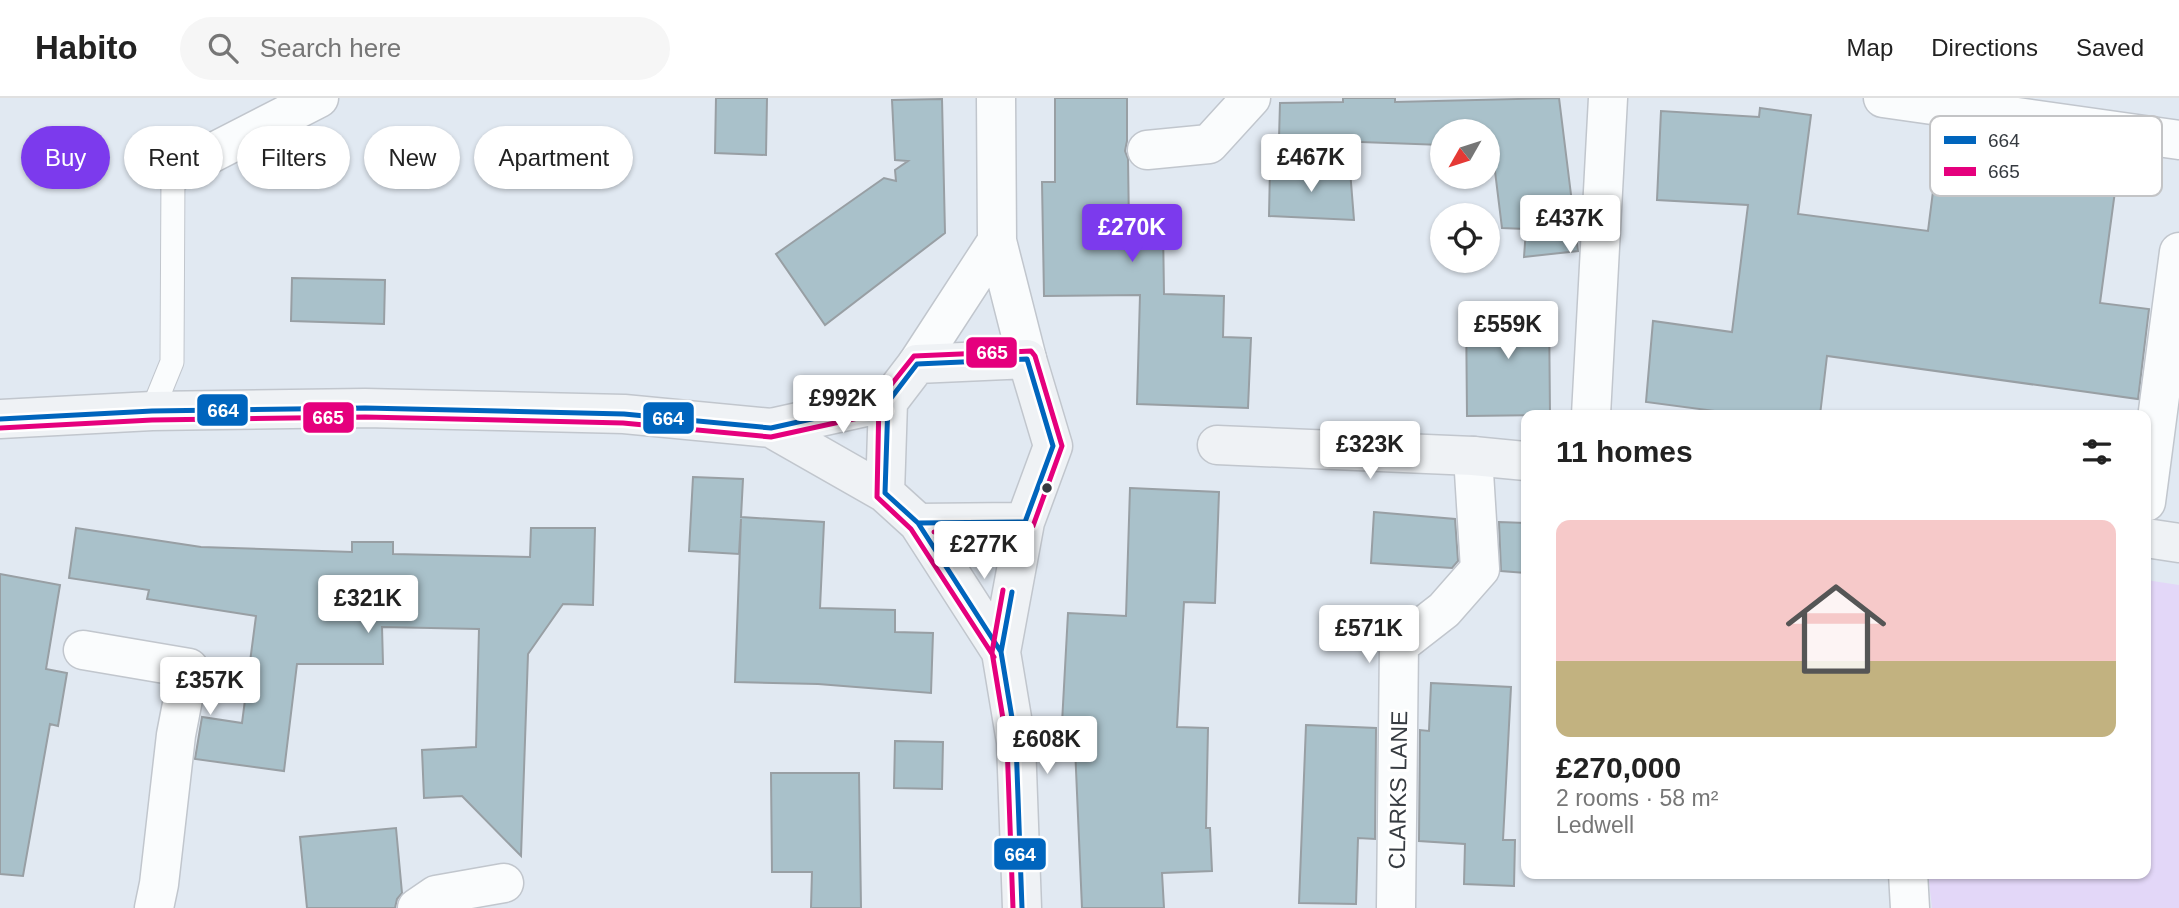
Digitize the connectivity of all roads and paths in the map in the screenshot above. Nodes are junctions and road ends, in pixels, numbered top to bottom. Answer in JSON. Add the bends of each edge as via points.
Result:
{"nodes":[{"id":1,"x":319,"y":98,"type":"edge"},
{"id":2,"x":996,"y":98,"type":"edge"},
{"id":3,"x":1251,"y":98,"type":"edge"},
{"id":4,"x":1608,"y":98,"type":"edge"},
{"id":5,"x":1882,"y":98,"type":"edge"},
{"id":6,"x":2009,"y":116,"type":"edge"},
{"id":7,"x":223,"y":147,"type":"edge"},
{"id":8,"x":1147,"y":150,"type":"dead end"},
{"id":9,"x":173,"y":189,"type":"edge"},
{"id":10,"x":998,"y":241,"type":"junction"},
{"id":11,"x":2179,"y":252,"type":"edge"},
{"id":12,"x":1027,"y":359,"type":"junction"},
{"id":13,"x":917,"y":364,"type":"junction"},
{"id":14,"x":888,"y":402,"type":"junction"},
{"id":15,"x":1591,"y":410,"type":"edge"},
{"id":16,"x":152,"y":411,"type":"junction"},
{"id":17,"x":0,"y":419,"type":"edge"},
{"id":18,"x":771,"y":428,"type":"junction"},
{"id":19,"x":1217,"y":445,"type":"dead end"},
{"id":20,"x":1473,"y":456,"type":"junction"},
{"id":21,"x":1521,"y":461,"type":"edge"},
{"id":22,"x":2151,"y":464,"type":"edge"},
{"id":23,"x":886,"y":493,"type":"junction"},
{"id":24,"x":1025,"y":522,"type":"junction"},
{"id":25,"x":918,"y":523,"type":"junction"},
{"id":26,"x":2151,"y":539,"type":"edge"},
{"id":27,"x":2179,"y":544,"type":"edge"},
{"id":28,"x":83,"y":650,"type":"dead end"},
{"id":29,"x":1001,"y":652,"type":"junction"},
{"id":30,"x":1908,"y":879,"type":"edge"},
{"id":31,"x":504,"y":883,"type":"dead end"},
{"id":32,"x":154,"y":908,"type":"edge"},
{"id":33,"x":417,"y":908,"type":"edge"},
{"id":34,"x":1022,"y":908,"type":"edge"},
{"id":35,"x":1396,"y":908,"type":"edge"},
{"id":36,"x":1910,"y":908,"type":"edge"}],
"edges":[{"from":1,"to":7,"type":"street"},
{"from":2,"to":10,"type":"street"},
{"from":3,"to":8,"type":"street","via":[[1209,144]]},
{"from":4,"to":15,"type":"street"},
{"from":5,"to":6,"type":"street"},
{"from":9,"to":16,"type":"lane","via":[[172,362]]},
{"from":10,"to":12,"type":"street"},
{"from":10,"to":13,"type":"street"},
{"from":11,"to":22,"type":"street"},
{"from":12,"to":13,"type":"street"},
{"from":12,"to":24,"type":"street","via":[[1053,446]]},
{"from":13,"to":14,"type":"street"},
{"from":14,"to":18,"type":"street"},
{"from":14,"to":23,"type":"street"},
{"from":16,"to":17,"type":"street"},
{"from":16,"to":18,"type":"street","via":[[365,408],[624,414]]},
{"from":18,"to":23,"type":"street"},
{"from":19,"to":20,"type":"street"},
{"from":20,"to":21,"type":"street"},
{"from":20,"to":35,"type":"street","name":"CLARKS LANE","via":[[1480,569],[1444,610],[1399,645]]},
{"from":23,"to":25,"type":"street"},
{"from":24,"to":25,"type":"street"},
{"from":24,"to":29,"type":"street"},
{"from":25,"to":29,"type":"street"},
{"from":26,"to":27,"type":"street"},
{"from":28,"to":32,"type":"street","via":[[189,668]]},
{"from":29,"to":34,"type":"street","via":[[1016,742]]},
{"from":30,"to":36,"type":"street"},
{"from":31,"to":33,"type":"street","via":[[436,895]]}]}
